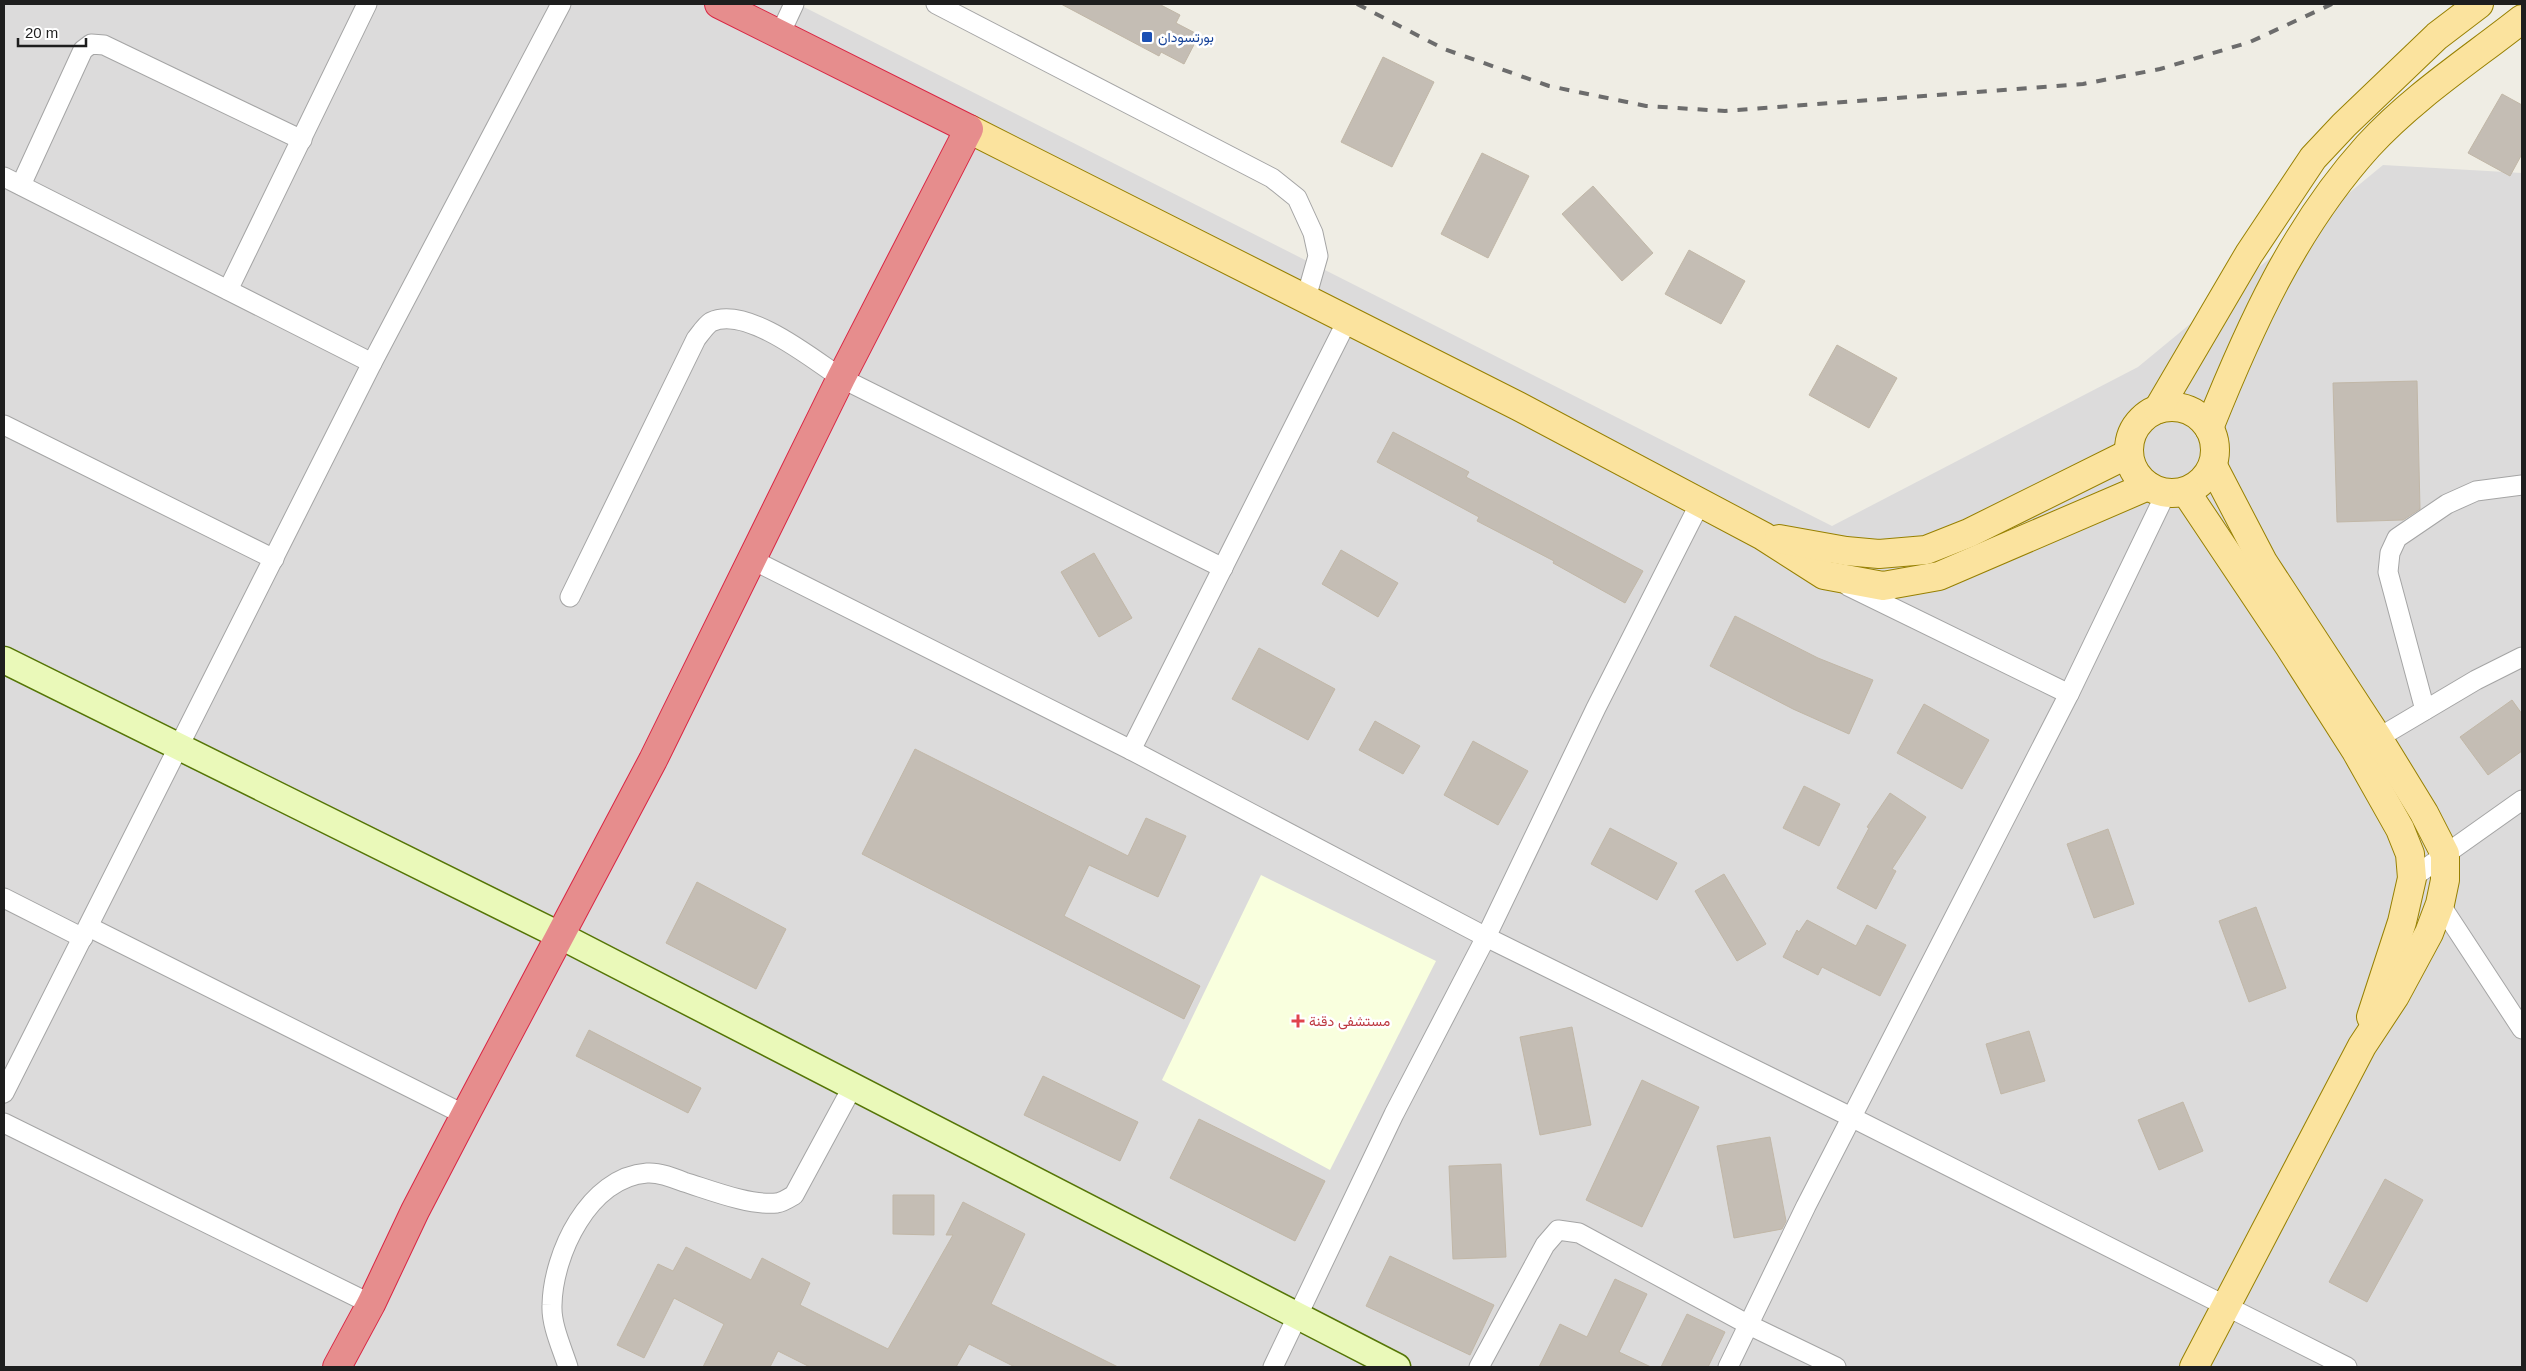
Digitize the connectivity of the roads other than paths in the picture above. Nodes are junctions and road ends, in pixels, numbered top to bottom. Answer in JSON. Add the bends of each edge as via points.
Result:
{"nodes":[{"id":1,"x":367,"y":4,"type":"edge"},
{"id":2,"x":560,"y":4,"type":"edge"},
{"id":3,"x":719,"y":4,"type":"edge"},
{"id":4,"x":794,"y":4,"type":"edge"},
{"id":5,"x":936,"y":4,"type":"edge"},
{"id":6,"x":2478,"y":4,"type":"edge"},
{"id":7,"x":2522,"y":19,"type":"edge"},
{"id":8,"x":780,"y":34,"type":"junction"},
{"id":9,"x":969,"y":128,"type":"junction"},
{"id":10,"x":302,"y":140,"type":"junction"},
{"id":11,"x":4,"y":176,"type":"edge"},
{"id":12,"x":21,"y":185,"type":"junction"},
{"id":13,"x":228,"y":290,"type":"junction"},
{"id":14,"x":1306,"y":298,"type":"junction"},
{"id":15,"x":1348,"y":319,"type":"junction"},
{"id":16,"x":372,"y":363,"type":"junction"},
{"id":17,"x":841,"y":378,"type":"junction"},
{"id":18,"x":2158,"y":409,"type":"junction"},
{"id":19,"x":4,"y":425,"type":"edge"},
{"id":20,"x":2210,"y":428,"type":"junction"},
{"id":21,"x":2128,"y":454,"type":"junction"},
{"id":22,"x":2213,"y":466,"type":"junction"},
{"id":23,"x":2522,"y":485,"type":"edge"},
{"id":24,"x":2167,"y":491,"type":"junction"},
{"id":25,"x":1701,"y":502,"type":"junction"},
{"id":26,"x":1763,"y":536,"type":"junction"},
{"id":27,"x":1926,"y":550,"type":"junction"},
{"id":28,"x":274,"y":559,"type":"junction"},
{"id":29,"x":751,"y":559,"type":"junction"},
{"id":30,"x":1223,"y":568,"type":"junction"},
{"id":31,"x":1824,"y":575,"type":"junction"},
{"id":32,"x":1939,"y":576,"type":"junction"},
{"id":33,"x":570,"y":597,"type":"dead end"},
{"id":34,"x":2522,"y":657,"type":"edge"},
{"id":35,"x":4,"y":660,"type":"edge"},
{"id":36,"x":2069,"y":694,"type":"junction"},
{"id":37,"x":2425,"y":710,"type":"junction"},
{"id":38,"x":2367,"y":745,"type":"junction"},
{"id":39,"x":180,"y":746,"type":"junction"},
{"id":40,"x":1131,"y":750,"type":"junction"},
{"id":41,"x":2522,"y":800,"type":"edge"},
{"id":42,"x":2445,"y":854,"type":"junction"},
{"id":43,"x":2412,"y":878,"type":"junction"},
{"id":44,"x":4,"y":898,"type":"edge"},
{"id":45,"x":2440,"y":904,"type":"junction"},
{"id":46,"x":86,"y":933,"type":"junction"},
{"id":47,"x":559,"y":935,"type":"junction"},
{"id":48,"x":1486,"y":937,"type":"junction"},
{"id":49,"x":2522,"y":1029,"type":"edge"},
{"id":50,"x":2362,"y":1046,"type":"junction"},
{"id":51,"x":853,"y":1086,"type":"junction"},
{"id":52,"x":4,"y":1093,"type":"edge"},
{"id":53,"x":465,"y":1115,"type":"junction"},
{"id":54,"x":1853,"y":1118,"type":"junction"},
{"id":55,"x":4,"y":1123,"type":"edge"},
{"id":56,"x":371,"y":1304,"type":"junction"},
{"id":57,"x":2225,"y":1307,"type":"junction"},
{"id":58,"x":1298,"y":1316,"type":"junction"},
{"id":59,"x":1749,"y":1325,"type":"junction"},
{"id":60,"x":337,"y":1367,"type":"edge"},
{"id":61,"x":568,"y":1367,"type":"edge"},
{"id":62,"x":1273,"y":1367,"type":"edge"},
{"id":63,"x":1397,"y":1367,"type":"edge"},
{"id":64,"x":1479,"y":1367,"type":"edge"},
{"id":65,"x":1728,"y":1367,"type":"edge"},
{"id":66,"x":1836,"y":1367,"type":"edge"},
{"id":67,"x":2194,"y":1367,"type":"edge"},
{"id":68,"x":2347,"y":1367,"type":"edge"}],
"edges":[{"from":1,"to":10,"type":"street"},
{"from":2,"to":16,"type":"street"},
{"from":3,"to":8,"type":"highway"},
{"from":4,"to":8,"type":"street"},
{"from":5,"to":14,"type":"street","via":[[1272,178],[1298,198],[1313,233],[1318,256]]},
{"from":6,"to":18,"type":"main road","via":[[2437,36],[2313,158],[2249,254]]},
{"from":7,"to":20,"type":"main road","via":[[2408,107],[2369,145],[2311,217],[2281,267],[2237,357]]},
{"from":8,"to":9,"type":"highway"},
{"from":9,"to":14,"type":"main road"},
{"from":9,"to":17,"type":"highway"},
{"from":10,"to":12,"type":"street","via":[[104,45],[91,44],[83,50]]},
{"from":10,"to":13,"type":"street"},
{"from":11,"to":12,"type":"street"},
{"from":12,"to":13,"type":"street"},
{"from":13,"to":16,"type":"street"},
{"from":14,"to":15,"type":"main road"},
{"from":15,"to":25,"type":"main road"},
{"from":15,"to":30,"type":"street"},
{"from":16,"to":28,"type":"street"},
{"from":17,"to":29,"type":"highway"},
{"from":17,"to":30,"type":"street"},
{"from":17,"to":33,"type":"street","via":[[788,342],[743,320],[710,322],[696,339]]},
{"from":18,"to":20,"type":"main road","via":[[2178,407],[2187,410]]},
{"from":18,"to":21,"type":"main road","via":[[2141,419],[2131,435]]},
{"from":19,"to":28,"type":"street"},
{"from":20,"to":22,"type":"main road","via":[[2216,446]]},
{"from":21,"to":24,"type":"main road","via":[[2134,472]]},
{"from":21,"to":27,"type":"main road","via":[[1969,533]]},
{"from":22,"to":24,"type":"main road","via":[[2202,482]]},
{"from":22,"to":38,"type":"main road","via":[[2263,562]]},
{"from":23,"to":37,"type":"street","via":[[2476,491],[2447,504],[2397,538],[2390,553],[2388,572]]},
{"from":24,"to":32,"type":"main road"},
{"from":24,"to":36,"type":"street"},
{"from":24,"to":38,"type":"main road"},
{"from":25,"to":26,"type":"main road"},
{"from":25,"to":48,"type":"street","via":[[1596,708]]},
{"from":26,"to":27,"type":"main road","via":[[1879,554]]},
{"from":26,"to":31,"type":"main road"},
{"from":27,"to":32,"type":"main road"},
{"from":28,"to":39,"type":"street"},
{"from":29,"to":40,"type":"street"},
{"from":29,"to":47,"type":"highway","via":[[653,760]]},
{"from":30,"to":40,"type":"street"},
{"from":31,"to":32,"type":"main road","via":[[1883,586]]},
{"from":31,"to":36,"type":"street"},
{"from":34,"to":37,"type":"street"},
{"from":35,"to":39,"type":"street"},
{"from":36,"to":54,"type":"street"},
{"from":37,"to":38,"type":"street"},
{"from":38,"to":42,"type":"main road","via":[[2424,813]]},
{"from":38,"to":43,"type":"main road","via":[[2410,854]]},
{"from":39,"to":46,"type":"street"},
{"from":39,"to":47,"type":"street"},
{"from":40,"to":48,"type":"street"},
{"from":41,"to":42,"type":"street"},
{"from":42,"to":43,"type":"street"},
{"from":42,"to":45,"type":"main road","via":[[2445,880]]},
{"from":43,"to":50,"type":"main road","via":[[2402,922]]},
{"from":44,"to":46,"type":"street"},
{"from":45,"to":49,"type":"street"},
{"from":45,"to":50,"type":"main road","via":[[2429,933],[2395,996]]},
{"from":46,"to":52,"type":"street"},
{"from":46,"to":53,"type":"street"},
{"from":47,"to":51,"type":"street"},
{"from":47,"to":53,"type":"highway"},
{"from":48,"to":54,"type":"street"},
{"from":48,"to":58,"type":"street","via":[[1394,1114]]},
{"from":50,"to":57,"type":"main road"},
{"from":51,"to":58,"type":"street"},
{"from":51,"to":61,"type":"street","via":[[794,1195],[778,1203],[752,1201],[648,1173],[626,1178],[604,1192],[571,1232],[557,1274],[552,1305],[558,1339]]},
{"from":53,"to":56,"type":"highway"},
{"from":54,"to":57,"type":"street"},
{"from":54,"to":59,"type":"street"},
{"from":55,"to":56,"type":"street"},
{"from":56,"to":60,"type":"highway"},
{"from":57,"to":67,"type":"main road"},
{"from":57,"to":68,"type":"street"},
{"from":58,"to":62,"type":"street"},
{"from":58,"to":63,"type":"street"},
{"from":59,"to":64,"type":"street","via":[[1579,1233],[1558,1230],[1545,1245]]},
{"from":59,"to":65,"type":"street"},
{"from":59,"to":66,"type":"street"}]}
